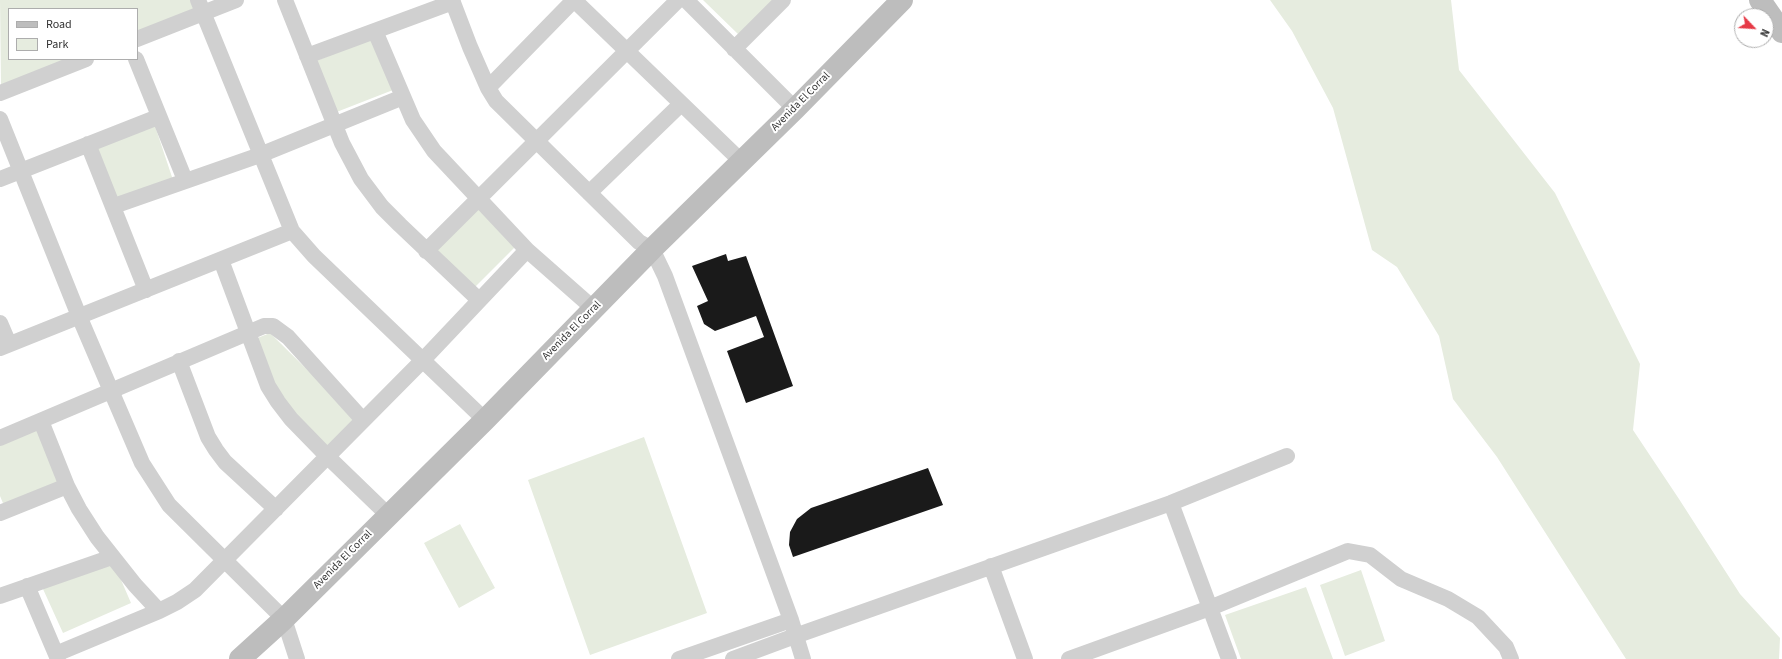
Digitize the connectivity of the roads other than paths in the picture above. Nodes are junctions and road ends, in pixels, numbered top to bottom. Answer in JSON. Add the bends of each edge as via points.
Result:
{"nodes":[{"id":1,"x":236,"y":0,"type":"edge"},
{"id":2,"x":285,"y":0,"type":"edge"},
{"id":3,"x":574,"y":0,"type":"edge"},
{"id":4,"x":678,"y":0,"type":"edge"},
{"id":5,"x":686,"y":0,"type":"edge"},
{"id":6,"x":783,"y":0,"type":"edge"},
{"id":7,"x":902,"y":0,"type":"edge"},
{"id":8,"x":1760,"y":0,"type":"edge"},
{"id":9,"x":452,"y":1,"type":"edge"},
{"id":10,"x":200,"y":7,"type":"edge"},
{"id":11,"x":375,"y":31,"type":"junction"},
{"id":12,"x":1782,"y":32,"type":"edge"},
{"id":13,"x":138,"y":38,"type":"edge"},
{"id":14,"x":734,"y":50,"type":"junction"},
{"id":15,"x":627,"y":52,"type":"junction"},
{"id":16,"x":307,"y":56,"type":"junction"},
{"id":17,"x":84,"y":60,"type":"edge"},
{"id":18,"x":136,"y":60,"type":"edge"},
{"id":19,"x":488,"y":88,"type":"junction"},
{"id":20,"x":0,"y":94,"type":"edge"},
{"id":21,"x":402,"y":97,"type":"junction"},
{"id":22,"x":681,"y":104,"type":"junction"},
{"id":23,"x":795,"y":109,"type":"junction"},
{"id":24,"x":158,"y":117,"type":"junction"},
{"id":25,"x":0,"y":119,"type":"edge"},
{"id":26,"x":335,"y":124,"type":"junction"},
{"id":27,"x":536,"y":142,"type":"junction"},
{"id":28,"x":88,"y":144,"type":"junction"},
{"id":29,"x":260,"y":155,"type":"junction"},
{"id":30,"x":741,"y":161,"type":"junction"},
{"id":31,"x":22,"y":171,"type":"junction"},
{"id":32,"x":0,"y":179,"type":"edge"},
{"id":33,"x":185,"y":180,"type":"junction"},
{"id":34,"x":589,"y":193,"type":"junction"},
{"id":35,"x":478,"y":199,"type":"junction"},
{"id":36,"x":114,"y":206,"type":"junction"},
{"id":37,"x":292,"y":232,"type":"junction"},
{"id":38,"x":652,"y":249,"type":"junction"},
{"id":39,"x":527,"y":250,"type":"junction"},
{"id":40,"x":426,"y":251,"type":"junction"},
{"id":41,"x":221,"y":260,"type":"junction"},
{"id":42,"x":146,"y":290,"type":"junction"},
{"id":43,"x":478,"y":300,"type":"junction"},
{"id":44,"x":594,"y":309,"type":"junction"},
{"id":45,"x":79,"y":316,"type":"junction"},
{"id":46,"x":0,"y":323,"type":"edge"},
{"id":47,"x":249,"y":334,"type":"junction"},
{"id":48,"x":4,"y":346,"type":"edge"},
{"id":49,"x":179,"y":361,"type":"junction"},
{"id":50,"x":422,"y":361,"type":"junction"},
{"id":51,"x":112,"y":391,"type":"junction"},
{"id":52,"x":363,"y":420,"type":"junction"},
{"id":53,"x":485,"y":420,"type":"junction"},
{"id":54,"x":41,"y":421,"type":"junction"},
{"id":55,"x":0,"y":438,"type":"edge"},
{"id":56,"x":1287,"y":456,"type":"dead end"},
{"id":57,"x":328,"y":457,"type":"junction"},
{"id":58,"x":67,"y":486,"type":"junction"},
{"id":59,"x":1171,"y":503,"type":"junction"},
{"id":60,"x":276,"y":509,"type":"junction"},
{"id":61,"x":1,"y":510,"type":"edge"},
{"id":62,"x":388,"y":515,"type":"junction"},
{"id":63,"x":112,"y":557,"type":"junction"},
{"id":64,"x":224,"y":560,"type":"junction"},
{"id":65,"x":991,"y":566,"type":"junction"},
{"id":66,"x":28,"y":586,"type":"junction"},
{"id":67,"x":0,"y":596,"type":"edge"},
{"id":68,"x":1210,"y":608,"type":"junction"},
{"id":69,"x":159,"y":611,"type":"junction"},
{"id":70,"x":284,"y":619,"type":"junction"},
{"id":71,"x":793,"y":628,"type":"junction"},
{"id":72,"x":57,"y":656,"type":"edge"},
{"id":73,"x":240,"y":659,"type":"edge"},
{"id":74,"x":297,"y":659,"type":"edge"},
{"id":75,"x":679,"y":659,"type":"edge"},
{"id":76,"x":733,"y":659,"type":"edge"},
{"id":77,"x":803,"y":659,"type":"edge"},
{"id":78,"x":1025,"y":659,"type":"edge"},
{"id":79,"x":1069,"y":659,"type":"edge"},
{"id":80,"x":1229,"y":659,"type":"edge"},
{"id":81,"x":1511,"y":659,"type":"edge"}],
"edges":[{"from":1,"to":10,"type":"street"},
{"from":2,"to":16,"type":"street"},
{"from":3,"to":15,"type":"street"},
{"from":3,"to":19,"type":"street"},
{"from":4,"to":15,"type":"street"},
{"from":5,"to":14,"type":"street"},
{"from":6,"to":14,"type":"street"},
{"from":7,"to":23,"type":"street","name":"Avenida El Corral"},
{"from":8,"to":12,"type":"street"},
{"from":9,"to":11,"type":"street"},
{"from":9,"to":19,"type":"street"},
{"from":10,"to":13,"type":"street"},
{"from":10,"to":29,"type":"street"},
{"from":11,"to":16,"type":"street"},
{"from":11,"to":21,"type":"street"},
{"from":14,"to":23,"type":"street"},
{"from":15,"to":22,"type":"street"},
{"from":15,"to":27,"type":"street"},
{"from":16,"to":26,"type":"street"},
{"from":17,"to":20,"type":"street"},
{"from":18,"to":24,"type":"street"},
{"from":19,"to":27,"type":"street","via":[[496,101]]},
{"from":21,"to":26,"type":"street"},
{"from":21,"to":35,"type":"street","via":[[422,135]]},
{"from":22,"to":30,"type":"street"},
{"from":22,"to":34,"type":"street"},
{"from":23,"to":30,"type":"street","name":"Avenida El Corral"},
{"from":24,"to":28,"type":"street"},
{"from":24,"to":33,"type":"street"},
{"from":25,"to":31,"type":"street"},
{"from":26,"to":29,"type":"street"},
{"from":26,"to":40,"type":"street","via":[[361,179],[382,207]]},
{"from":27,"to":34,"type":"street"},
{"from":27,"to":35,"type":"street"},
{"from":28,"to":31,"type":"street"},
{"from":28,"to":36,"type":"street"},
{"from":29,"to":33,"type":"street"},
{"from":29,"to":37,"type":"street"},
{"from":30,"to":38,"type":"street","name":"Avenida El Corral"},
{"from":31,"to":32,"type":"street"},
{"from":31,"to":45,"type":"street"},
{"from":33,"to":36,"type":"street"},
{"from":34,"to":38,"type":"street","via":[[639,242]]},
{"from":35,"to":39,"type":"street"},
{"from":35,"to":40,"type":"street"},
{"from":36,"to":42,"type":"street"},
{"from":37,"to":41,"type":"street"},
{"from":37,"to":50,"type":"street"},
{"from":38,"to":44,"type":"street","name":"Avenida El Corral"},
{"from":38,"to":71,"type":"street","via":[[665,276]]},
{"from":39,"to":43,"type":"street"},
{"from":39,"to":44,"type":"street"},
{"from":40,"to":43,"type":"street"},
{"from":41,"to":42,"type":"street"},
{"from":41,"to":47,"type":"street"},
{"from":42,"to":45,"type":"street"},
{"from":43,"to":50,"type":"street"},
{"from":44,"to":53,"type":"street","name":"Avenida El Corral"},
{"from":45,"to":48,"type":"street"},
{"from":45,"to":51,"type":"street"},
{"from":46,"to":48,"type":"street"},
{"from":47,"to":49,"type":"street"},
{"from":47,"to":52,"type":"street","via":[[264,326],[273,326],[280,330]]},
{"from":47,"to":57,"type":"street","via":[[268,386],[291,419]]},
{"from":49,"to":51,"type":"street"},
{"from":49,"to":60,"type":"street","via":[[208,437],[216,450],[225,462]]},
{"from":50,"to":52,"type":"street"},
{"from":50,"to":53,"type":"street"},
{"from":51,"to":54,"type":"street"},
{"from":51,"to":64,"type":"street","via":[[142,463],[155,485],[169,505]]},
{"from":52,"to":57,"type":"street"},
{"from":53,"to":62,"type":"street","name":"Avenida El Corral"},
{"from":54,"to":55,"type":"street"},
{"from":54,"to":58,"type":"street"},
{"from":56,"to":59,"type":"street"},
{"from":57,"to":60,"type":"street"},
{"from":57,"to":62,"type":"street"},
{"from":58,"to":61,"type":"street"},
{"from":58,"to":63,"type":"street"},
{"from":59,"to":65,"type":"street"},
{"from":59,"to":68,"type":"street"},
{"from":60,"to":64,"type":"street"},
{"from":62,"to":70,"type":"street","name":"Avenida El Corral"},
{"from":63,"to":66,"type":"street"},
{"from":63,"to":69,"type":"street"},
{"from":64,"to":69,"type":"street","via":[[195,590]]},
{"from":64,"to":70,"type":"street"},
{"from":65,"to":71,"type":"street"},
{"from":65,"to":78,"type":"street"},
{"from":66,"to":67,"type":"street"},
{"from":66,"to":72,"type":"street"},
{"from":68,"to":79,"type":"street"},
{"from":68,"to":80,"type":"street"},
{"from":68,"to":81,"type":"street","via":[[1348,551],[1370,555],[1401,580],[1448,599],[1478,617],[1506,647]]},
{"from":69,"to":72,"type":"street"},
{"from":70,"to":73,"type":"street","name":"Avenida El Corral"},
{"from":70,"to":74,"type":"street"},
{"from":71,"to":75,"type":"street"},
{"from":71,"to":76,"type":"street"},
{"from":71,"to":77,"type":"street"}]}
